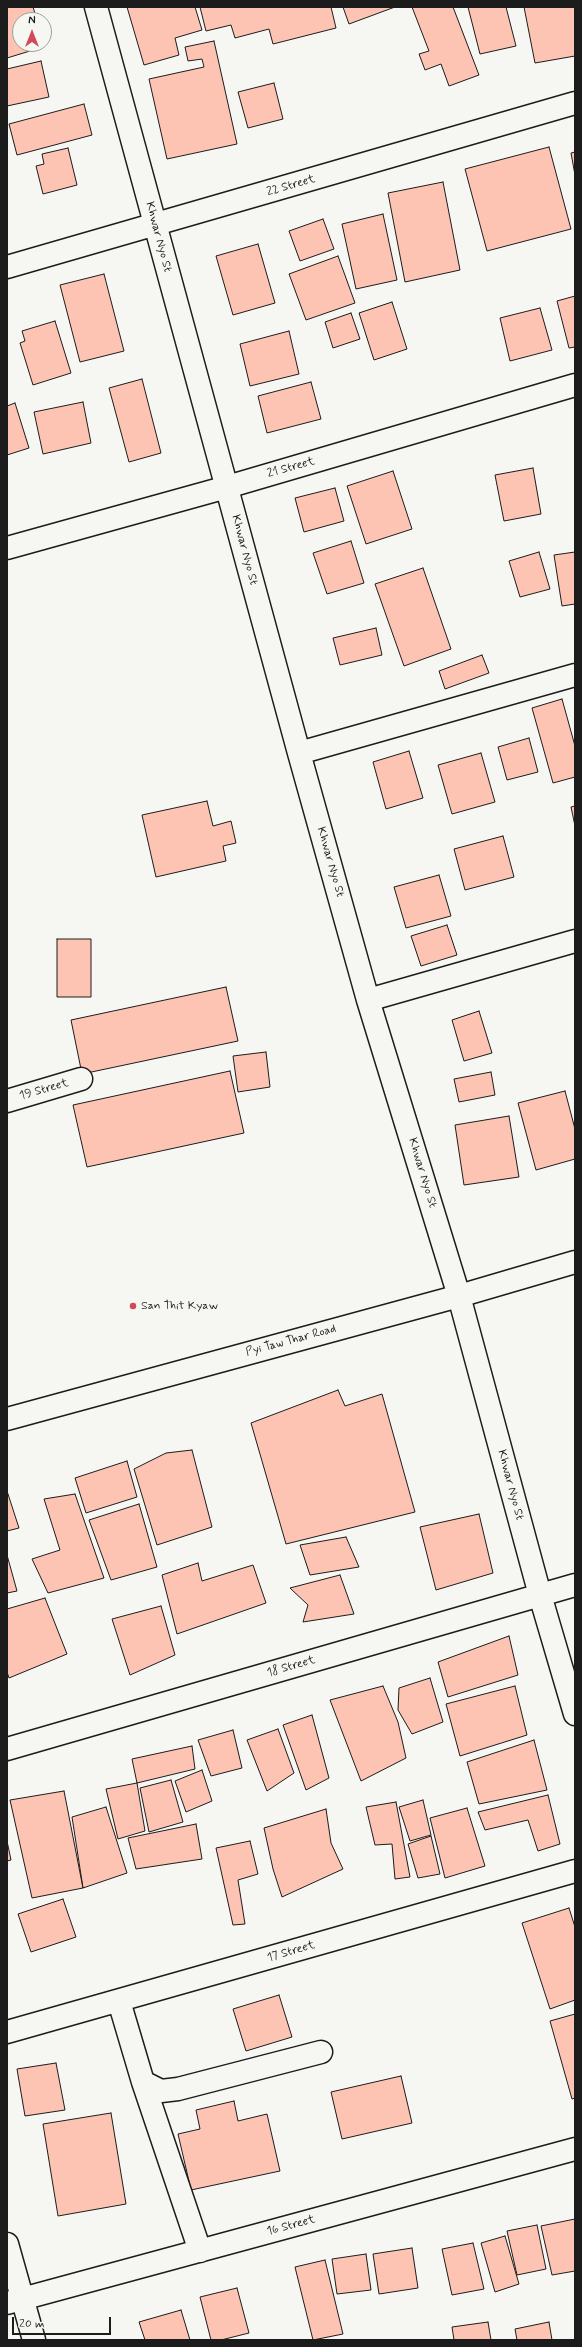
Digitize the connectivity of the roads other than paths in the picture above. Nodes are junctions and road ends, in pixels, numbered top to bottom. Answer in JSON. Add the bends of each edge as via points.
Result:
{"nodes":[{"id":1,"x":96,"y":7,"type":"edge"},
{"id":2,"x":575,"y":103,"type":"edge"},
{"id":3,"x":155,"y":226,"type":"junction"},
{"id":4,"x":7,"y":267,"type":"edge"},
{"id":5,"x":575,"y":385,"type":"edge"},
{"id":6,"x":227,"y":487,"type":"junction"},
{"id":7,"x":7,"y":548,"type":"edge"},
{"id":8,"x":575,"y":675,"type":"edge"},
{"id":9,"x":299,"y":752,"type":"junction"},
{"id":10,"x":575,"y":941,"type":"edge"},
{"id":11,"x":368,"y":1000,"type":"junction"},
{"id":12,"x":81,"y":1079,"type":"dead end"},
{"id":13,"x":7,"y":1101,"type":"edge"},
{"id":14,"x":575,"y":1262,"type":"edge"},
{"id":15,"x":459,"y":1296,"type":"junction"},
{"id":16,"x":7,"y":1419,"type":"edge"},
{"id":17,"x":575,"y":1585,"type":"edge"},
{"id":18,"x":540,"y":1595,"type":"junction"},
{"id":19,"x":575,"y":1714,"type":"edge"},
{"id":20,"x":7,"y":1749,"type":"edge"},
{"id":21,"x":575,"y":1871,"type":"edge"},
{"id":22,"x":119,"y":2001,"type":"junction"},
{"id":23,"x":7,"y":2032,"type":"edge"},
{"id":24,"x":320,"y":2052,"type":"dead end"},
{"id":25,"x":143,"y":2082,"type":"junction"},
{"id":26,"x":575,"y":2149,"type":"edge"},
{"id":27,"x":7,"y":2244,"type":"edge"},
{"id":28,"x":200,"y":2250,"type":"junction"},
{"id":29,"x":14,"y":2301,"type":"edge"},
{"id":30,"x":34,"y":2340,"type":"edge"}],
"edges":[{"from":1,"to":3,"type":"street","name":"Khwar Nyo St"},
{"from":2,"to":3,"type":"street","name":"22 Street"},
{"from":3,"to":4,"type":"street","name":"22 Street"},
{"from":3,"to":6,"type":"street","name":"Khwar Nyo St"},
{"from":5,"to":6,"type":"street","name":"21 Street"},
{"from":6,"to":7,"type":"street","name":"21 Street"},
{"from":6,"to":9,"type":"street","name":"Khwar Nyo St"},
{"from":8,"to":9,"type":"street"},
{"from":9,"to":11,"type":"street","name":"Khwar Nyo St"},
{"from":10,"to":11,"type":"street"},
{"from":11,"to":15,"type":"street","name":"Khwar Nyo St"},
{"from":12,"to":13,"type":"street","name":"19 Street"},
{"from":14,"to":15,"type":"street","name":"Pyi Taw Thar Road"},
{"from":15,"to":16,"type":"street","name":"Pyi Taw Thar Road"},
{"from":15,"to":18,"type":"street","name":"Khwar Nyo St"},
{"from":17,"to":18,"type":"street","name":"18 Street"},
{"from":18,"to":19,"type":"street","name":"Khwar Nyo St"},
{"from":18,"to":20,"type":"street","name":"18 Street"},
{"from":21,"to":22,"type":"street","name":"17 Street"},
{"from":22,"to":23,"type":"street","name":"17 Street"},
{"from":22,"to":25,"type":"street"},
{"from":24,"to":25,"type":"street","via":[[178,2089],[161,2091]]},
{"from":25,"to":28,"type":"street"},
{"from":26,"to":28,"type":"street","name":"16 Street"},
{"from":27,"to":29,"type":"street"},
{"from":28,"to":29,"type":"street","name":"16 Street"},
{"from":29,"to":30,"type":"street"}]}
